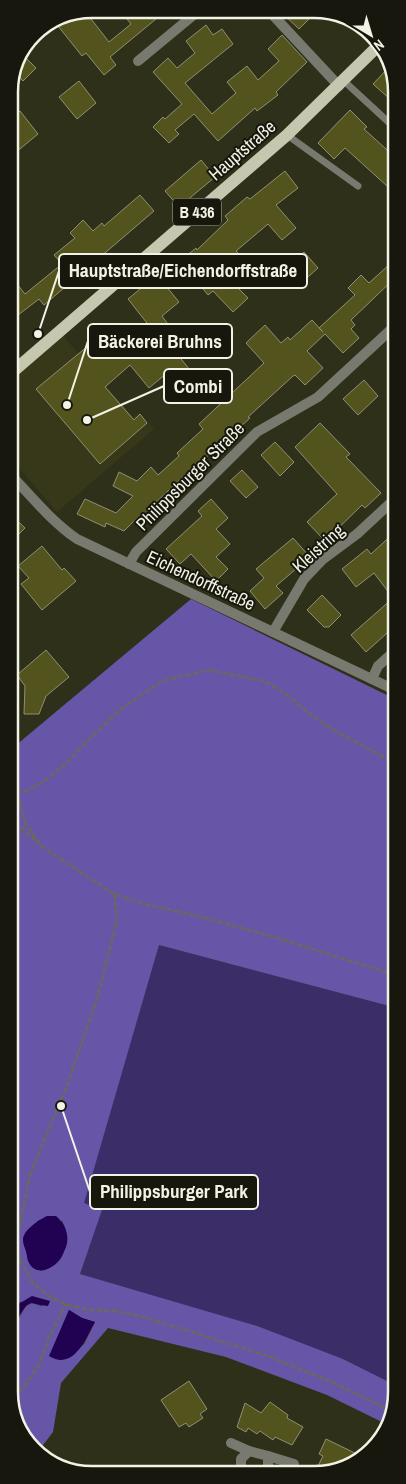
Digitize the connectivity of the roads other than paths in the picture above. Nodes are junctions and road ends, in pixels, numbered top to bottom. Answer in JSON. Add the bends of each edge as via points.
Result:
{"nodes":[{"id":1,"x":190,"y":18,"type":"edge"},
{"id":2,"x":276,"y":18,"type":"edge"},
{"id":3,"x":375,"y":49,"type":"edge"},
{"id":4,"x":138,"y":61,"type":"dead end"},
{"id":5,"x":342,"y":84,"type":"junction"},
{"id":6,"x":388,"y":123,"type":"edge"},
{"id":7,"x":287,"y":135,"type":"junction"},
{"id":8,"x":358,"y":186,"type":"dead end"},
{"id":9,"x":388,"y":332,"type":"edge"},
{"id":10,"x":18,"y":367,"type":"edge"},
{"id":11,"x":18,"y":483,"type":"edge"},
{"id":12,"x":388,"y":506,"type":"edge"},
{"id":13,"x":129,"y":564,"type":"junction"},
{"id":14,"x":273,"y":632,"type":"junction"},
{"id":15,"x":388,"y":657,"type":"edge"},
{"id":16,"x":372,"y":679,"type":"junction"},
{"id":17,"x":388,"y":687,"type":"edge"},
{"id":18,"x":231,"y":1443,"type":"dead end"},
{"id":19,"x":249,"y":1451,"type":"junction"},
{"id":20,"x":268,"y":1456,"type":"junction"},
{"id":21,"x":294,"y":1464,"type":"dead end"},
{"id":22,"x":241,"y":1466,"type":"edge"},
{"id":23,"x":268,"y":1466,"type":"edge"}],
"edges":[{"from":1,"to":4,"type":"street"},
{"from":2,"to":5,"type":"street"},
{"from":3,"to":5,"type":"main road","name":"Hauptstraße","number":"B 436"},
{"from":5,"to":6,"type":"lane"},
{"from":5,"to":7,"type":"main road","name":"Hauptstraße","number":"B 436"},
{"from":7,"to":8,"type":"lane"},
{"from":7,"to":10,"type":"main road","name":"Hauptstraße","number":"B 436"},
{"from":9,"to":13,"type":"street","name":"Philippsburger Straße","via":[[318,397],[256,432],[136,552]]},
{"from":11,"to":13,"type":"street","name":"Eichendorffstraße","via":[[66,531]]},
{"from":12,"to":14,"type":"street","name":"Kleistring","via":[[322,560],[304,579]]},
{"from":13,"to":14,"type":"street","name":"Eichendorffstraße"},
{"from":14,"to":16,"type":"street","name":"Eichendorffstraße"},
{"from":15,"to":16,"type":"street","via":[[378,666]]},
{"from":16,"to":17,"type":"street","name":"Eichendorffstraße"},
{"from":18,"to":19,"type":"street"},
{"from":19,"to":20,"type":"street"},
{"from":19,"to":22,"type":"street","via":[[241,1459]]},
{"from":20,"to":21,"type":"street"},
{"from":20,"to":23,"type":"street"}]}
